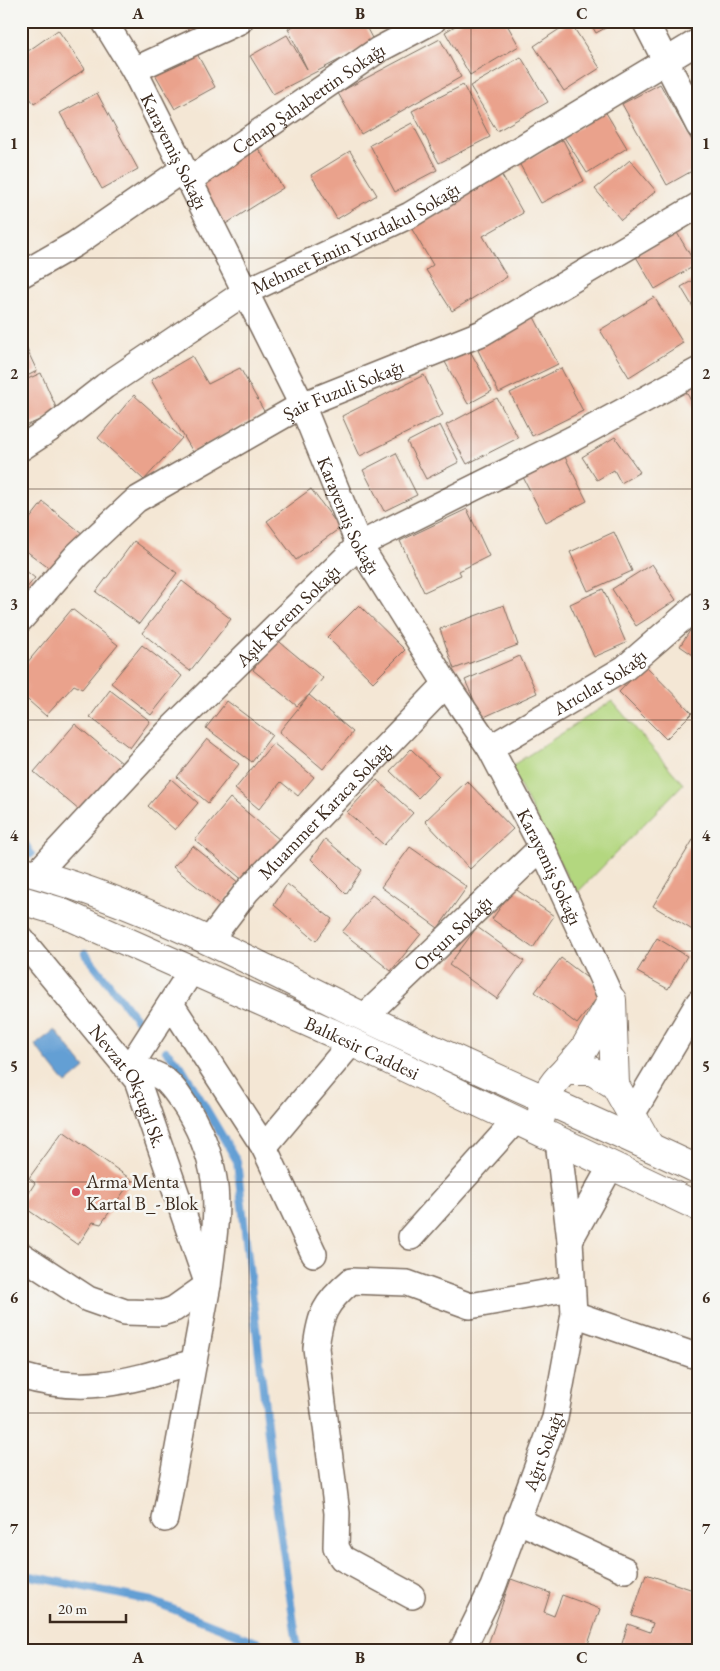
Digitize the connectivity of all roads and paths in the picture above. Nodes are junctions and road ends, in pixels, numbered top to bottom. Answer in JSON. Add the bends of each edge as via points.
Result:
{"nodes":[{"id":1,"x":104,"y":21,"type":"edge"},
{"id":2,"x":240,"y":21,"type":"edge"},
{"id":3,"x":433,"y":21,"type":"edge"},
{"id":4,"x":645,"y":21,"type":"edge"},
{"id":5,"x":699,"y":41,"type":"edge"},
{"id":6,"x":665,"y":61,"type":"junction"},
{"id":7,"x":134,"y":70,"type":"junction"},
{"id":8,"x":699,"y":126,"type":"edge"},
{"id":9,"x":185,"y":175,"type":"junction"},
{"id":10,"x":699,"y":205,"type":"edge"},
{"id":11,"x":21,"y":275,"type":"edge"},
{"id":12,"x":245,"y":292,"type":"junction"},
{"id":13,"x":699,"y":370,"type":"edge"},
{"id":14,"x":302,"y":405,"type":"junction"},
{"id":15,"x":21,"y":448,"type":"edge"},
{"id":16,"x":359,"y":545,"type":"junction"},
{"id":17,"x":699,"y":604,"type":"edge"},
{"id":18,"x":21,"y":618,"type":"edge"},
{"id":19,"x":446,"y":684,"type":"junction"},
{"id":20,"x":490,"y":748,"type":"junction"},
{"id":21,"x":542,"y":846,"type":"junction"},
{"id":22,"x":28,"y":872,"type":"edge"},
{"id":23,"x":21,"y":900,"type":"edge"},
{"id":24,"x":21,"y":939,"type":"edge"},
{"id":25,"x":209,"y":941,"type":"junction"},
{"id":26,"x":192,"y":970,"type":"junction"},
{"id":27,"x":612,"y":1000,"type":"junction"},
{"id":28,"x":699,"y":1002,"type":"edge"},
{"id":29,"x":171,"y":1004,"type":"junction"},
{"id":30,"x":364,"y":1017,"type":"junction"},
{"id":31,"x":352,"y":1042,"type":"junction"},
{"id":32,"x":129,"y":1068,"type":"junction"},
{"id":33,"x":565,"y":1071,"type":"junction"},
{"id":34,"x":615,"y":1085,"type":"junction"},
{"id":35,"x":544,"y":1098,"type":"junction"},
{"id":36,"x":631,"y":1116,"type":"junction"},
{"id":37,"x":516,"y":1120,"type":"junction"},
{"id":38,"x":558,"y":1141,"type":"junction"},
{"id":39,"x":264,"y":1147,"type":"junction"},
{"id":40,"x":650,"y":1147,"type":"junction"},
{"id":41,"x":611,"y":1166,"type":"junction"},
{"id":42,"x":699,"y":1170,"type":"edge"},
{"id":43,"x":699,"y":1207,"type":"edge"},
{"id":44,"x":411,"y":1237,"type":"dead end"},
{"id":45,"x":570,"y":1240,"type":"junction"},
{"id":46,"x":314,"y":1254,"type":"dead end"},
{"id":47,"x":21,"y":1255,"type":"edge"},
{"id":48,"x":208,"y":1285,"type":"junction"},
{"id":49,"x":572,"y":1288,"type":"junction"},
{"id":50,"x":574,"y":1314,"type":"junction"},
{"id":51,"x":699,"y":1356,"type":"edge"},
{"id":52,"x":194,"y":1362,"type":"junction"},
{"id":53,"x":21,"y":1376,"type":"edge"},
{"id":54,"x":165,"y":1519,"type":"dead end"},
{"id":55,"x":517,"y":1520,"type":"junction"},
{"id":56,"x":625,"y":1570,"type":"dead end"},
{"id":57,"x":412,"y":1596,"type":"dead end"},
{"id":58,"x":462,"y":1650,"type":"edge"}],
"edges":[{"from":1,"to":7,"type":"street","name":"Karayemiş Sokağı"},
{"from":2,"to":7,"type":"street"},
{"from":3,"to":9,"type":"street","name":"Cenap Şahabettin Sokağı","via":[[378,50]]},
{"from":4,"to":6,"type":"street"},
{"from":5,"to":6,"type":"street","name":"Mehmet Emin Yurdakul Sokağı"},
{"from":6,"to":8,"type":"street"},
{"from":6,"to":12,"type":"street","name":"Mehmet Emin Yurdakul Sokağı","via":[[410,215]]},
{"from":7,"to":9,"type":"street","name":"Karayemiş Sokağı"},
{"from":9,"to":11,"type":"street","name":"Cenap Şahabettin Sokağı"},
{"from":9,"to":12,"type":"street","name":"Karayemiş Sokağı"},
{"from":10,"to":14,"type":"street","name":"Şair Fuzuli Sokağı","via":[[482,333]]},
{"from":12,"to":14,"type":"street","name":"Karayemiş Sokağı"},
{"from":12,"to":15,"type":"street","name":"Mehmet Emin Yurdakul Sokağı","via":[[105,386]]},
{"from":13,"to":16,"type":"street","name":"Aşık Kerem Sokağı","via":[[572,439]]},
{"from":14,"to":16,"type":"street","name":"Karayemiş Sokağı"},
{"from":14,"to":18,"type":"street","name":"Şair Fuzuli Sokağı","via":[[136,500],[77,555]]},
{"from":16,"to":19,"type":"street","name":"Karayemiş Sokağı"},
{"from":16,"to":22,"type":"street","name":"Aşık Kerem Sokağı"},
{"from":17,"to":20,"type":"street","name":"Arıcılar Sokağı","via":[[626,668]]},
{"from":19,"to":20,"type":"street","name":"Karayemiş Sokağı"},
{"from":19,"to":25,"type":"street","name":"Muammer Karaca Sokağı","via":[[247,891]]},
{"from":20,"to":21,"type":"street","name":"Karayemiş Sokağı"},
{"from":21,"to":27,"type":"street","name":"Karayemiş Sokağı"},
{"from":21,"to":30,"type":"street","name":"Orçun Sokağı"},
{"from":22,"to":25,"type":"main road","name":"Balıkesir Caddesi","via":[[93,892]]},
{"from":23,"to":26,"type":"main road","name":"Balıkesir Caddesi","via":[[58,911]]},
{"from":24,"to":32,"type":"street","name":"Nevzat Okçugil Sk."},
{"from":25,"to":30,"type":"main road","name":"Balıkesir Caddesi"},
{"from":26,"to":29,"type":"street"},
{"from":26,"to":31,"type":"main road","name":"Balıkesir Caddesi"},
{"from":27,"to":33,"type":"main road","via":[[584,1049]]},
{"from":27,"to":34,"type":"main road"},
{"from":28,"to":36,"type":"street"},
{"from":29,"to":32,"type":"street"},
{"from":29,"to":39,"type":"street"},
{"from":30,"to":35,"type":"main road","name":"Balıkesir Caddesi"},
{"from":31,"to":37,"type":"main road","name":"Balıkesir Caddesi"},
{"from":31,"to":39,"type":"street"},
{"from":32,"to":48,"type":"street","name":"Nevzat Okçugil Sk.","via":[[137,1080]]},
{"from":32,"to":48,"type":"street","via":[[151,1071],[171,1083],[200,1132],[215,1176],[217,1217]]},
{"from":33,"to":34,"type":"main road","via":[[592,1070]]},
{"from":33,"to":35,"type":"main road","via":[[553,1082]]},
{"from":34,"to":36,"type":"main road"},
{"from":35,"to":38,"type":"main road","via":[[541,1118]]},
{"from":35,"to":40,"type":"main road","name":"Balıkesir Caddesi"},
{"from":36,"to":40,"type":"main road"},
{"from":37,"to":38,"type":"main road","name":"Balıkesir Caddesi"},
{"from":37,"to":44,"type":"street"},
{"from":38,"to":41,"type":"main road","name":"Balıkesir Caddesi"},
{"from":38,"to":45,"type":"street","name":"Ağıt Sokağı"},
{"from":39,"to":46,"type":"street"},
{"from":40,"to":42,"type":"main road","name":"Balıkesir Caddesi"},
{"from":41,"to":43,"type":"main road","name":"Balıkesir Caddesi"},
{"from":41,"to":45,"type":"street"},
{"from":45,"to":49,"type":"street","name":"Ağıt Sokağı"},
{"from":47,"to":48,"type":"street","via":[[88,1299],[125,1312],[162,1314]]},
{"from":48,"to":52,"type":"street","name":"Nevzat Okçugil Sk."},
{"from":49,"to":50,"type":"street","name":"Ağıt Sokağı"},
{"from":49,"to":57,"type":"street","via":[[470,1306],[407,1283],[351,1281],[324,1309],[316,1348],[337,1513],[336,1547],[342,1558]]},
{"from":50,"to":51,"type":"street"},
{"from":50,"to":55,"type":"street","name":"Ağıt Sokağı","via":[[555,1418]]},
{"from":52,"to":53,"type":"street","via":[[121,1383],[98,1386],[52,1383]]},
{"from":52,"to":54,"type":"street","name":"Nevzat Okçugil Sk."},
{"from":55,"to":56,"type":"street"},
{"from":55,"to":58,"type":"street","name":"Ağıt Sokağı","via":[[493,1586]]}]}
